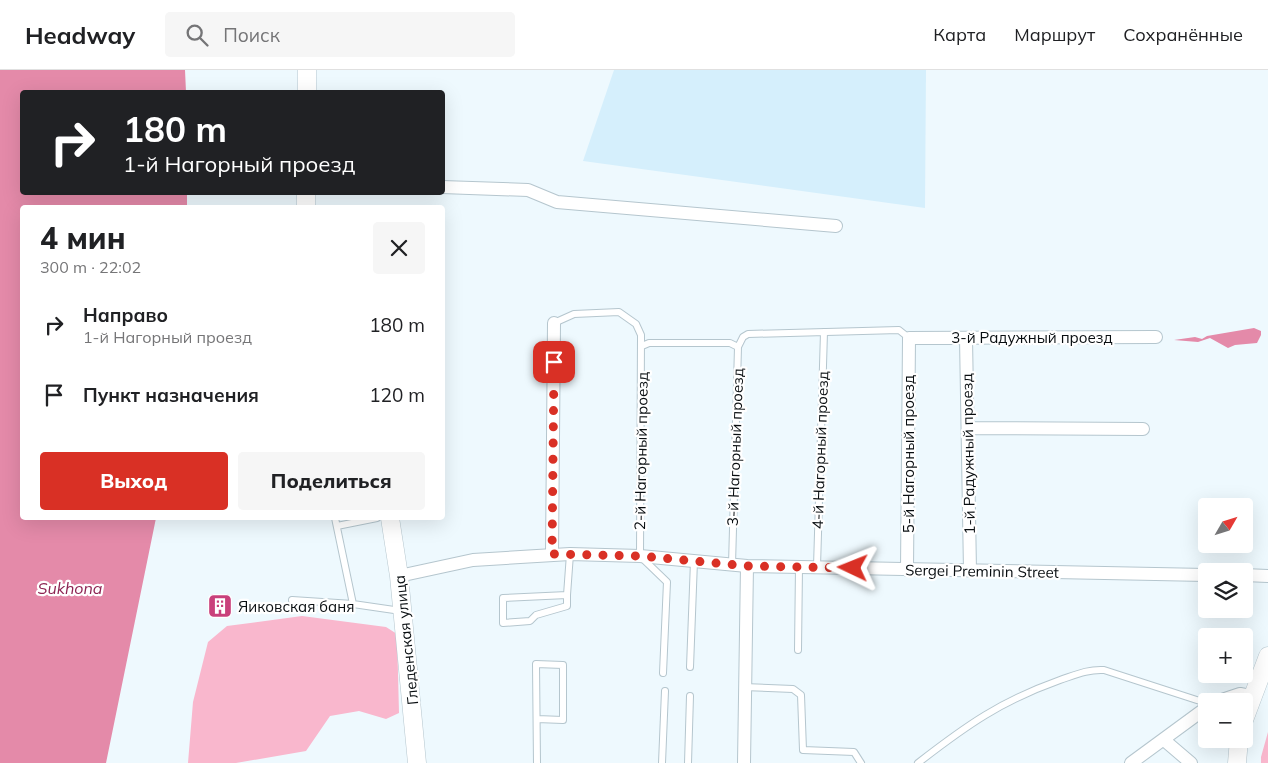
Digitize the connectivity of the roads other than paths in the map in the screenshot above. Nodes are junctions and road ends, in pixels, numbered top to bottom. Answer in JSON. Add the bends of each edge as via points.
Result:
{"nodes":[{"id":1,"x":307,"y":70,"type":"edge"},
{"id":2,"x":307,"y":90,"type":"edge"},
{"id":3,"x":445,"y":188,"type":"edge"},
{"id":4,"x":836,"y":226,"type":"dead end"},
{"id":5,"x":554,"y":323,"type":"joint"},
{"id":6,"x":824,"y":332,"type":"junction"},
{"id":7,"x":1156,"y":337,"type":"dead end"},
{"id":8,"x":909,"y":338,"type":"junction"},
{"id":9,"x":966,"y":338,"type":"junction"},
{"id":10,"x":642,"y":346,"type":"junction"},
{"id":11,"x":738,"y":347,"type":"junction"},
{"id":12,"x":969,"y":428,"type":"junction"},
{"id":13,"x":1143,"y":429,"type":"dead end"},
{"id":14,"x":336,"y":520,"type":"edge"},
{"id":15,"x":367,"y":520,"type":"edge"},
{"id":16,"x":390,"y":520,"type":"edge"},
{"id":17,"x":337,"y":526,"type":"junction"},
{"id":18,"x":552,"y":554,"type":"junction"},
{"id":19,"x":570,"y":554,"type":"junction"},
{"id":20,"x":640,"y":556,"type":"junction"},
{"id":21,"x":694,"y":561,"type":"junction"},
{"id":22,"x":732,"y":565,"type":"junction"},
{"id":23,"x":747,"y":566,"type":"junction"},
{"id":24,"x":799,"y":567,"type":"junction"},
{"id":25,"x":817,"y":567,"type":"junction"},
{"id":26,"x":907,"y":570,"type":"junction"},
{"id":27,"x":970,"y":571,"type":"junction"},
{"id":28,"x":1198,"y":575,"type":"edge"},
{"id":29,"x":399,"y":576,"type":"junction"},
{"id":30,"x":1253,"y":576,"type":"edge"},
{"id":31,"x":1268,"y":576,"type":"edge"},
{"id":32,"x":567,"y":595,"type":"junction"},
{"id":33,"x":292,"y":600,"type":"dead end"},
{"id":34,"x":353,"y":604,"type":"junction"},
{"id":35,"x":402,"y":611,"type":"junction"},
{"id":36,"x":798,"y":650,"type":"dead end"},
{"id":37,"x":1268,"y":656,"type":"edge"},
{"id":38,"x":690,"y":667,"type":"dead end"},
{"id":39,"x":662,"y":673,"type":"dead end"},
{"id":40,"x":743,"y":687,"type":"junction"},
{"id":41,"x":664,"y":691,"type":"dead end"},
{"id":42,"x":1252,"y":693,"type":"edge"},
{"id":43,"x":690,"y":696,"type":"dead end"},
{"id":44,"x":1198,"y":700,"type":"edge"},
{"id":45,"x":1198,"y":714,"type":"edge"},
{"id":46,"x":537,"y":720,"type":"junction"},
{"id":47,"x":1164,"y":740,"type":"junction"},
{"id":48,"x":417,"y":763,"type":"edge"},
{"id":49,"x":537,"y":763,"type":"edge"},
{"id":50,"x":662,"y":763,"type":"edge"},
{"id":51,"x":688,"y":763,"type":"edge"},
{"id":52,"x":744,"y":763,"type":"edge"},
{"id":53,"x":861,"y":763,"type":"edge"},
{"id":54,"x":918,"y":763,"type":"edge"},
{"id":55,"x":1131,"y":763,"type":"edge"},
{"id":56,"x":1191,"y":763,"type":"edge"}],
"edges":[{"from":1,"to":2,"type":"main road"},
{"from":3,"to":4,"type":"street","via":[[528,190],[557,202]]},
{"from":5,"to":10,"type":"lane","name":"2-й Нагорный проезд","via":[[574,314],[619,312],[636,324]]},
{"from":5,"to":18,"type":"street"},
{"from":6,"to":8,"type":"lane","via":[[899,330]]},
{"from":6,"to":11,"type":"lane","name":"3-й Нагорный проезд","via":[[748,334]]},
{"from":6,"to":25,"type":"lane","name":"4-й Нагорный проезд"},
{"from":7,"to":9,"type":"street","name":"3-й Радужный проезд"},
{"from":8,"to":9,"type":"street","name":"3-й Радужный проезд"},
{"from":8,"to":26,"type":"street","name":"5-й Нагорный проезд"},
{"from":9,"to":12,"type":"street","name":"1-й Радужный проезд"},
{"from":10,"to":11,"type":"lane","via":[[649,343],[730,343]]},
{"from":10,"to":20,"type":"lane","name":"2-й Нагорный проезд"},
{"from":11,"to":22,"type":"lane","name":"3-й Нагорный проезд"},
{"from":12,"to":13,"type":"street"},
{"from":12,"to":27,"type":"street","name":"1-й Радужный проезд"},
{"from":14,"to":17,"type":"lane"},
{"from":15,"to":17,"type":"lane"},
{"from":16,"to":29,"type":"main road","name":"Гледенская улица"},
{"from":17,"to":34,"type":"lane"},
{"from":18,"to":19,"type":"street","name":"Sergei Preminin Street"},
{"from":18,"to":29,"type":"street","name":"Sergei Preminin Street","via":[[473,560]]},
{"from":19,"to":20,"type":"street","name":"Sergei Preminin Street"},
{"from":19,"to":32,"type":"lane"},
{"from":20,"to":21,"type":"street","name":"Sergei Preminin Street"},
{"from":20,"to":39,"type":"lane","via":[[667,582]]},
{"from":21,"to":22,"type":"street","name":"Sergei Preminin Street"},
{"from":21,"to":38,"type":"lane"},
{"from":22,"to":23,"type":"street","name":"Sergei Preminin Street"},
{"from":23,"to":24,"type":"street","name":"Sergei Preminin Street"},
{"from":23,"to":40,"type":"street"},
{"from":24,"to":25,"type":"street","name":"Sergei Preminin Street"},
{"from":24,"to":36,"type":"lane"},
{"from":25,"to":26,"type":"street","name":"Sergei Preminin Street"},
{"from":26,"to":27,"type":"street","name":"Sergei Preminin Street"},
{"from":27,"to":28,"type":"street","name":"Sergei Preminin Street"},
{"from":29,"to":35,"type":"main road","name":"Гледенская улица"},
{"from":30,"to":31,"type":"street"},
{"from":32,"to":32,"type":"lane","via":[[504,598],[503,623],[530,621],[536,615],[567,606]]},
{"from":33,"to":34,"type":"lane"},
{"from":34,"to":35,"type":"lane"},
{"from":35,"to":48,"type":"main road","name":"Гледенская улица"},
{"from":37,"to":42,"type":"main road"},
{"from":40,"to":52,"type":"street"},
{"from":40,"to":53,"type":"lane","via":[[793,689],[801,695],[803,750],[854,752]]},
{"from":41,"to":50,"type":"lane"},
{"from":43,"to":51,"type":"lane"},
{"from":44,"to":54,"type":"lane","via":[[1092,669],[1032,690],[989,711]]},
{"from":45,"to":47,"type":"street"},
{"from":46,"to":46,"type":"lane","via":[[563,720],[563,665],[536,664]]},
{"from":46,"to":49,"type":"lane"},
{"from":47,"to":55,"type":"street"},
{"from":47,"to":56,"type":"street"}]}
